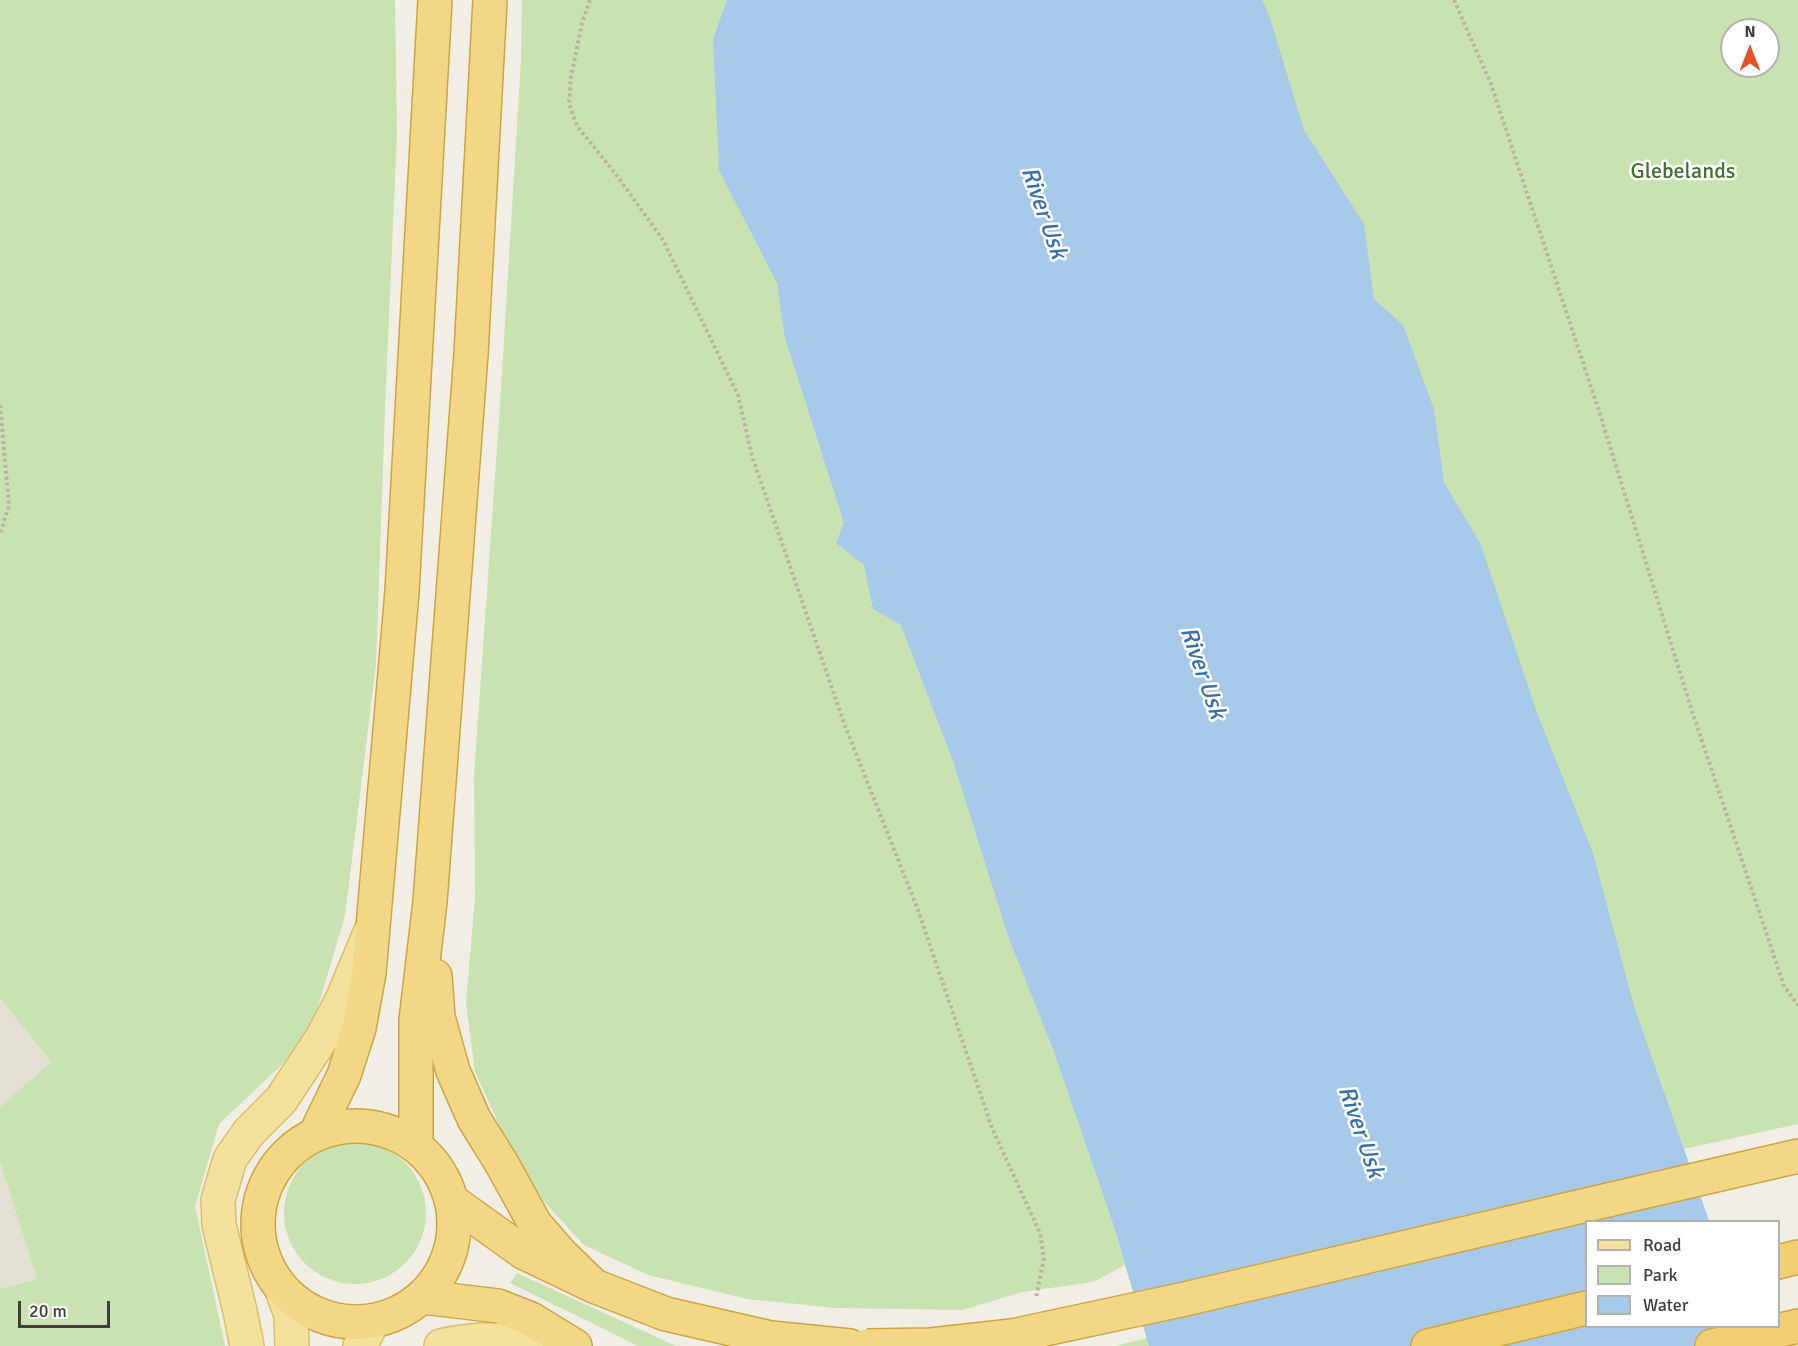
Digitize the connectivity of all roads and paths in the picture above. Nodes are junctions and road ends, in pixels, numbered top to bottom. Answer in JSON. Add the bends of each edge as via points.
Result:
{"nodes":[{"id":1,"x":435,"y":0,"type":"edge"},
{"id":2,"x":490,"y":0,"type":"edge"},
{"id":3,"x":591,"y":0,"type":"edge"},
{"id":4,"x":1454,"y":0,"type":"edge"},
{"id":5,"x":0,"y":405,"type":"edge"},
{"id":6,"x":0,"y":535,"type":"edge"},
{"id":7,"x":430,"y":902,"type":"junction"},
{"id":8,"x":371,"y":930,"type":"junction"},
{"id":9,"x":1798,"y":1005,"type":"edge"},
{"id":10,"x":315,"y":1135,"type":"junction"},
{"id":11,"x":416,"y":1145,"type":"junction"},
{"id":12,"x":1798,"y":1156,"type":"edge"},
{"id":13,"x":452,"y":1201,"type":"junction"},
{"id":14,"x":1798,"y":1257,"type":"edge"},
{"id":15,"x":1780,"y":1262,"type":"edge"},
{"id":16,"x":594,"y":1286,"type":"junction"},
{"id":17,"x":282,"y":1290,"type":"junction"},
{"id":18,"x":423,"y":1297,"type":"junction"},
{"id":19,"x":1036,"y":1301,"type":"dead end"},
{"id":20,"x":1585,"y":1308,"type":"edge"},
{"id":21,"x":1798,"y":1326,"type":"edge"},
{"id":22,"x":366,"y":1334,"type":"edge"},
{"id":23,"x":247,"y":1346,"type":"edge"},
{"id":24,"x":292,"y":1346,"type":"edge"},
{"id":25,"x":441,"y":1346,"type":"edge"},
{"id":26,"x":538,"y":1346,"type":"edge"},
{"id":27,"x":576,"y":1346,"type":"edge"},
{"id":28,"x":850,"y":1346,"type":"edge"},
{"id":29,"x":867,"y":1346,"type":"edge"},
{"id":30,"x":1428,"y":1346,"type":"edge"},
{"id":31,"x":1712,"y":1346,"type":"edge"}],
"edges":[{"from":1,"to":8,"type":"highway","via":[[402,592]]},
{"from":2,"to":7,"type":"highway","via":[[471,354]]},
{"from":3,"to":19,"type":"path","via":[[582,23],[569,104],[577,126],[663,240],[738,395],[752,456],[844,723],[918,910],[992,1128],[1040,1233],[1044,1258]]},
{"from":4,"to":9,"type":"path","via":[[1491,84],[1776,963],[1784,986]]},
{"from":5,"to":6,"type":"path","via":[[9,505]]},
{"from":7,"to":11,"type":"highway","via":[[416,1020]]},
{"from":7,"to":16,"type":"highway","via":[[438,1017],[453,1071],[474,1119],[535,1224]]},
{"from":8,"to":10,"type":"highway","via":[[369,973],[359,1028],[344,1076]]},
{"from":8,"to":23,"type":"main road","via":[[322,1038],[281,1101],[249,1132],[230,1159],[218,1200],[219,1225]]},
{"from":10,"to":11,"type":"highway","via":[[340,1126],[366,1126]]},
{"from":10,"to":17,"type":"highway","via":[[292,1148],[274,1168],[262,1191],[257,1217],[259,1243],[267,1268]]},
{"from":11,"to":13,"type":"highway","via":[[444,1179]]},
{"from":12,"to":29,"type":"highway","bridge":true,"via":[[1012,1336],[931,1345]]},
{"from":13,"to":16,"type":"highway","via":[[523,1252]]},
{"from":13,"to":18,"type":"highway","via":[[455,1227],[450,1253],[440,1277]]},
{"from":14,"to":15,"type":"highway"},
{"from":16,"to":28,"type":"highway","via":[[666,1314],[771,1338]]},
{"from":17,"to":22,"type":"highway","via":[[301,1306]]},
{"from":17,"to":24,"type":"main road","via":[[291,1315]]},
{"from":18,"to":22,"type":"highway"},
{"from":18,"to":27,"type":"highway","via":[[498,1306],[531,1319]]},
{"from":20,"to":30,"type":"highway"},
{"from":21,"to":31,"type":"highway"},
{"from":25,"to":26,"type":"main road","via":[[463,1340],[516,1340]]}]}
